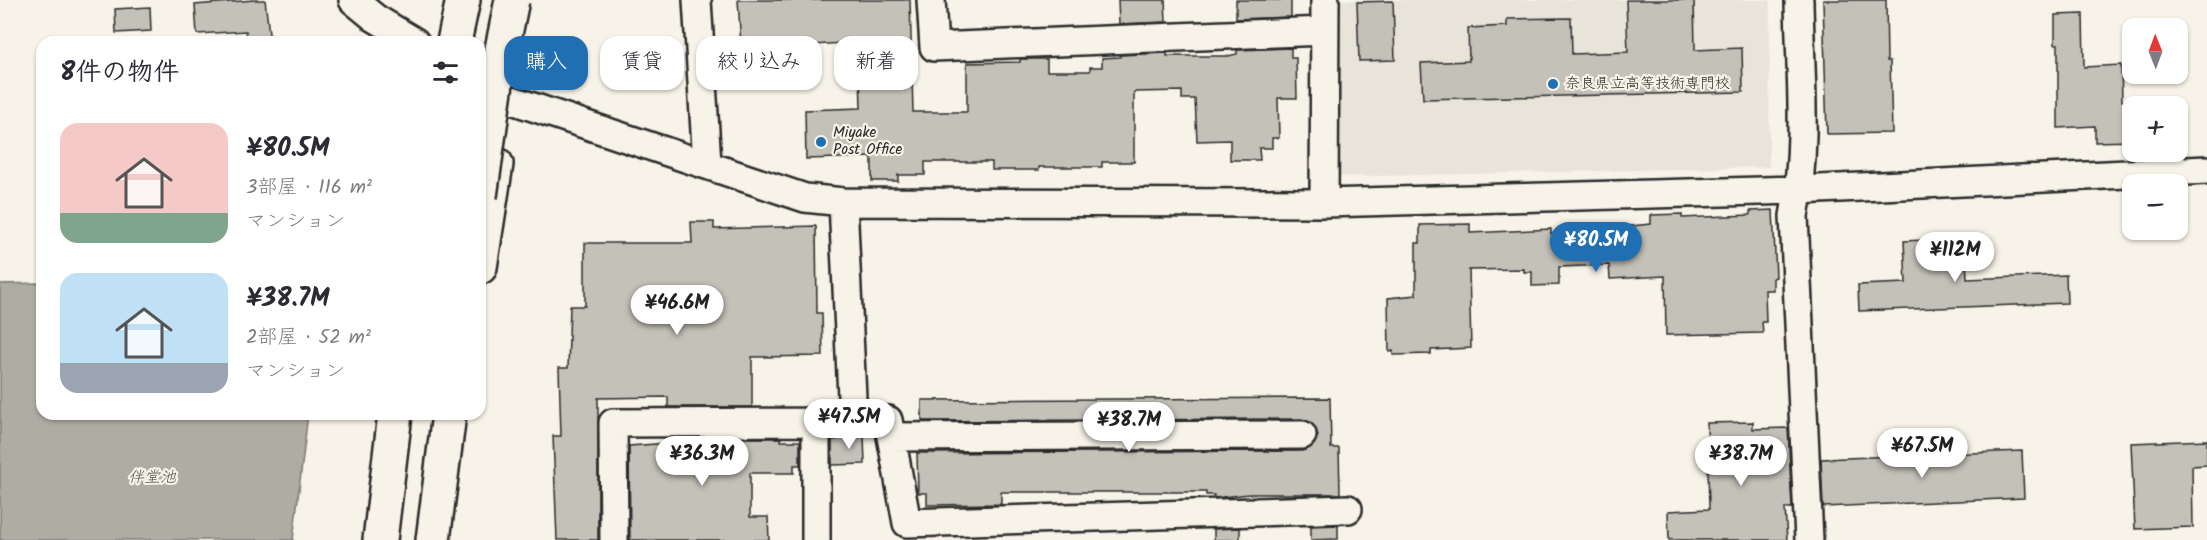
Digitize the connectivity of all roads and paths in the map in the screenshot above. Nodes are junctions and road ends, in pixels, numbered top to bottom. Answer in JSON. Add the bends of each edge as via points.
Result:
{"nodes":[{"id":1,"x":353,"y":0,"type":"edge"},
{"id":2,"x":463,"y":0,"type":"edge"},
{"id":3,"x":472,"y":0,"type":"edge"},
{"id":4,"x":512,"y":0,"type":"edge"},
{"id":5,"x":524,"y":0,"type":"edge"},
{"id":6,"x":697,"y":0,"type":"edge"},
{"id":7,"x":931,"y":0,"type":"edge"},
{"id":8,"x":1325,"y":0,"type":"edge"},
{"id":9,"x":1799,"y":0,"type":"edge"},
{"id":10,"x":1324,"y":31,"type":"junction"},
{"id":11,"x":405,"y":36,"type":"edge"},
{"id":12,"x":455,"y":36,"type":"edge"},
{"id":13,"x":465,"y":36,"type":"edge"},
{"id":14,"x":493,"y":91,"type":"edge"},
{"id":15,"x":486,"y":154,"type":"edge"},
{"id":16,"x":707,"y":164,"type":"junction"},
{"id":17,"x":2207,"y":170,"type":"edge"},
{"id":18,"x":486,"y":186,"type":"edge"},
{"id":19,"x":1799,"y":190,"type":"junction"},
{"id":20,"x":843,"y":202,"type":"junction"},
{"id":21,"x":1324,"y":203,"type":"junction"},
{"id":22,"x":853,"y":419,"type":"junction"},
{"id":23,"x":394,"y":420,"type":"edge"},
{"id":24,"x":402,"y":420,"type":"edge"},
{"id":25,"x":448,"y":420,"type":"edge"},
{"id":26,"x":457,"y":420,"type":"edge"},
{"id":27,"x":816,"y":422,"type":"junction"},
{"id":28,"x":1302,"y":435,"type":"dead end"},
{"id":29,"x":891,"y":437,"type":"junction"},
{"id":30,"x":1348,"y":509,"type":"dead end"},
{"id":31,"x":380,"y":540,"type":"edge"},
{"id":32,"x":388,"y":540,"type":"edge"},
{"id":33,"x":433,"y":540,"type":"edge"},
{"id":34,"x":442,"y":540,"type":"edge"},
{"id":35,"x":614,"y":540,"type":"edge"},
{"id":36,"x":816,"y":540,"type":"edge"},
{"id":37,"x":1809,"y":540,"type":"edge"}],
"edges":[{"from":1,"to":11,"type":"street"},
{"from":2,"to":12,"type":"highway"},
{"from":3,"to":13,"type":"highway"},
{"from":4,"to":15,"type":"highway","bridge":true},
{"from":5,"to":14,"type":"highway"},
{"from":6,"to":16,"type":"street"},
{"from":7,"to":10,"type":"street","via":[[934,47]]},
{"from":8,"to":10,"type":"street"},
{"from":9,"to":19,"type":"street"},
{"from":10,"to":21,"type":"street"},
{"from":14,"to":16,"type":"street"},
{"from":14,"to":18,"type":"highway"},
{"from":16,"to":20,"type":"street","via":[[805,198]]},
{"from":17,"to":19,"type":"street"},
{"from":19,"to":21,"type":"street"},
{"from":19,"to":37,"type":"street","via":[[1794,216]]},
{"from":20,"to":21,"type":"street"},
{"from":20,"to":22,"type":"street"},
{"from":22,"to":27,"type":"street"},
{"from":22,"to":29,"type":"street","via":[[888,420]]},
{"from":23,"to":31,"type":"highway"},
{"from":24,"to":32,"type":"highway"},
{"from":25,"to":33,"type":"highway"},
{"from":26,"to":34,"type":"highway"},
{"from":27,"to":35,"type":"street","via":[[613,423]]},
{"from":27,"to":36,"type":"street"},
{"from":28,"to":29,"type":"street"},
{"from":29,"to":30,"type":"street","via":[[907,523]]}]}
